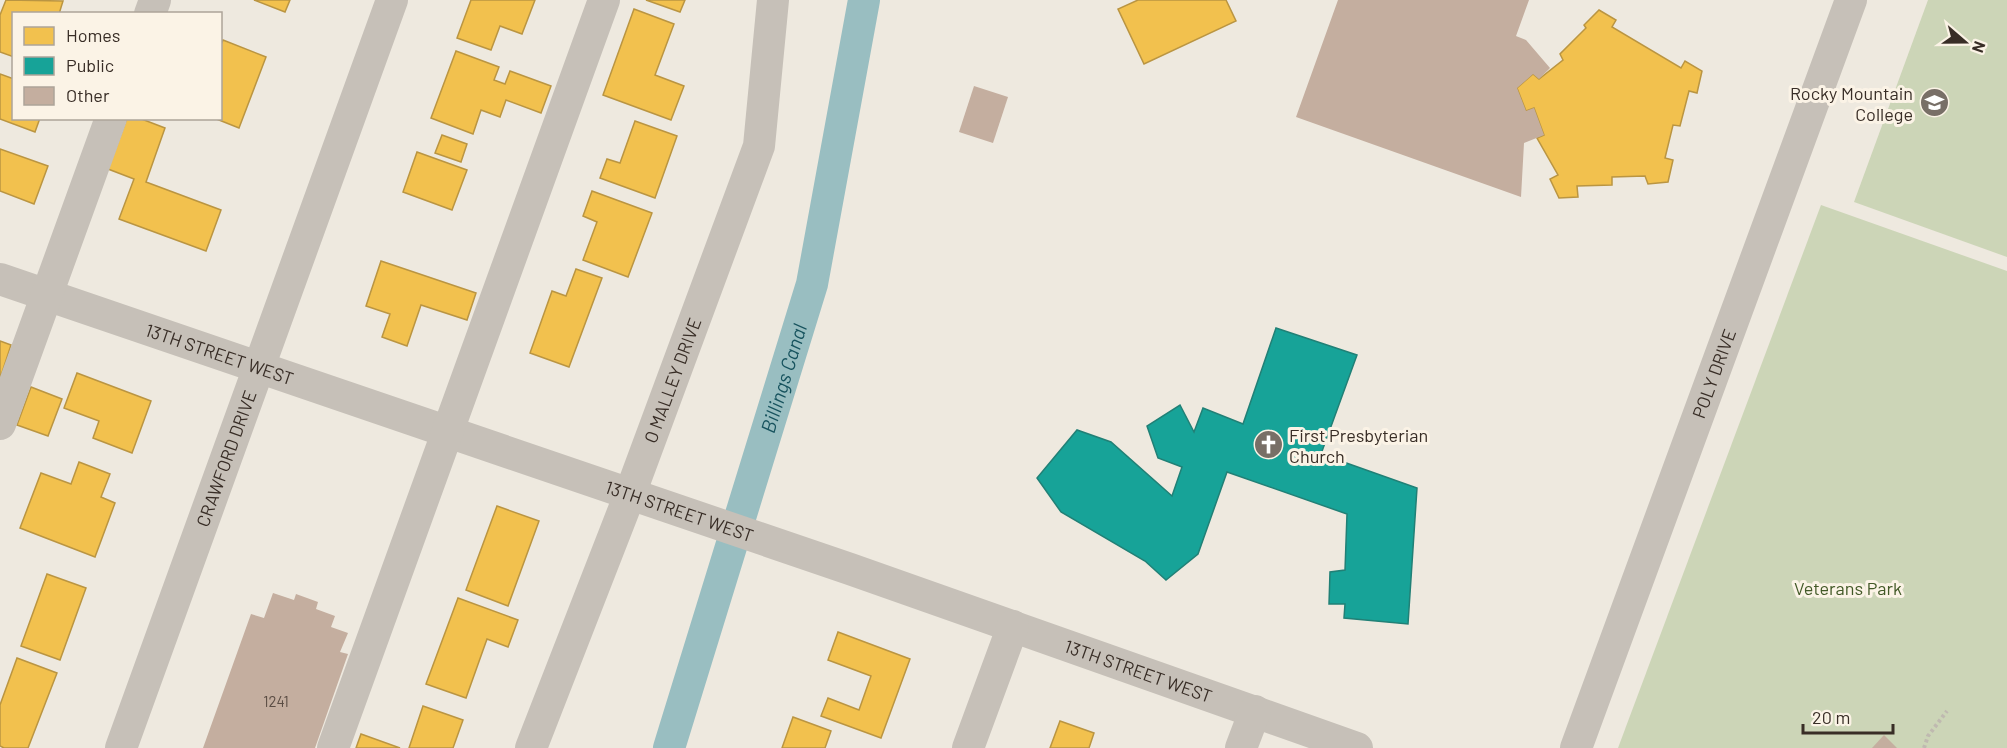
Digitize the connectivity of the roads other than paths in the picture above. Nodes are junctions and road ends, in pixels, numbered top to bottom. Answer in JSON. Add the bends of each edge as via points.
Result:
{"nodes":[{"id":1,"x":392,"y":0,"type":"edge"},
{"id":2,"x":604,"y":0,"type":"edge"},
{"id":3,"x":773,"y":0,"type":"edge"},
{"id":4,"x":1851,"y":0,"type":"edge"},
{"id":5,"x":110,"y":120,"type":"edge"},
{"id":6,"x":0,"y":279,"type":"edge"},
{"id":7,"x":46,"y":295,"type":"junction"},
{"id":8,"x":259,"y":367,"type":"junction"},
{"id":9,"x":0,"y":424,"type":"edge"},
{"id":10,"x":446,"y":432,"type":"junction"},
{"id":11,"x":630,"y":494,"type":"junction"},
{"id":12,"x":1013,"y":626,"type":"junction"},
{"id":13,"x":1255,"y":711,"type":"junction"},
{"id":14,"x":121,"y":748,"type":"edge"},
{"id":15,"x":333,"y":748,"type":"edge"},
{"id":16,"x":531,"y":748,"type":"edge"},
{"id":17,"x":968,"y":748,"type":"edge"},
{"id":18,"x":1241,"y":748,"type":"edge"},
{"id":19,"x":1357,"y":748,"type":"edge"},
{"id":20,"x":1576,"y":748,"type":"edge"}],
"edges":[{"from":1,"to":8,"type":"street","name":"CRAWFORD DRIVE"},
{"from":2,"to":10,"type":"street"},
{"from":3,"to":11,"type":"street","name":"O MALLEY DRIVE","via":[[759,146]]},
{"from":4,"to":20,"type":"street","name":"POLY DRIVE"},
{"from":5,"to":7,"type":"street"},
{"from":6,"to":7,"type":"street","name":"13TH STREET WEST"},
{"from":7,"to":8,"type":"street","name":"13TH STREET WEST"},
{"from":7,"to":9,"type":"street"},
{"from":8,"to":10,"type":"street","name":"13TH STREET WEST"},
{"from":8,"to":14,"type":"street","name":"CRAWFORD DRIVE"},
{"from":10,"to":11,"type":"street","name":"13TH STREET WEST"},
{"from":10,"to":15,"type":"street"},
{"from":11,"to":12,"type":"street","name":"13TH STREET WEST"},
{"from":11,"to":16,"type":"street","name":"O MALLEY DRIVE"},
{"from":12,"to":13,"type":"street","name":"13TH STREET WEST"},
{"from":12,"to":17,"type":"street"},
{"from":13,"to":18,"type":"street"},
{"from":13,"to":19,"type":"street","name":"13TH STREET WEST"}]}
